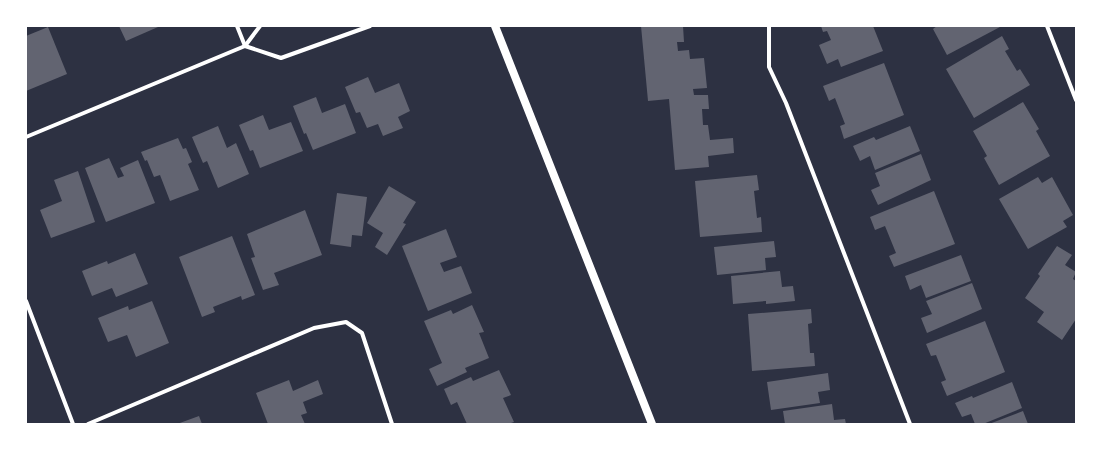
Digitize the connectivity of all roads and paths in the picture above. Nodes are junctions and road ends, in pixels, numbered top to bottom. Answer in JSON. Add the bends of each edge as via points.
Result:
{"nodes":[{"id":1,"x":237,"y":26,"type":"edge"},
{"id":2,"x":260,"y":26,"type":"edge"},
{"id":3,"x":370,"y":26,"type":"edge"},
{"id":4,"x":496,"y":26,"type":"edge"},
{"id":5,"x":768,"y":26,"type":"edge"},
{"id":6,"x":1047,"y":26,"type":"edge"},
{"id":7,"x":245,"y":46,"type":"junction"},
{"id":8,"x":1076,"y":100,"type":"edge"},
{"id":9,"x":26,"y":138,"type":"edge"},
{"id":10,"x":26,"y":301,"type":"edge"},
{"id":11,"x":73,"y":424,"type":"edge"},
{"id":12,"x":88,"y":424,"type":"edge"},
{"id":13,"x":392,"y":424,"type":"edge"},
{"id":14,"x":652,"y":424,"type":"edge"},
{"id":15,"x":910,"y":424,"type":"edge"}],
"edges":[{"from":1,"to":7,"type":"street"},
{"from":2,"to":7,"type":"street"},
{"from":3,"to":7,"type":"street","via":[[281,58]]},
{"from":4,"to":14,"type":"main road"},
{"from":5,"to":15,"type":"street","via":[[769,67],[789,110]]},
{"from":6,"to":8,"type":"street"},
{"from":7,"to":9,"type":"street"},
{"from":10,"to":11,"type":"street"},
{"from":12,"to":13,"type":"street","via":[[314,328],[346,322],[362,333]]}]}
